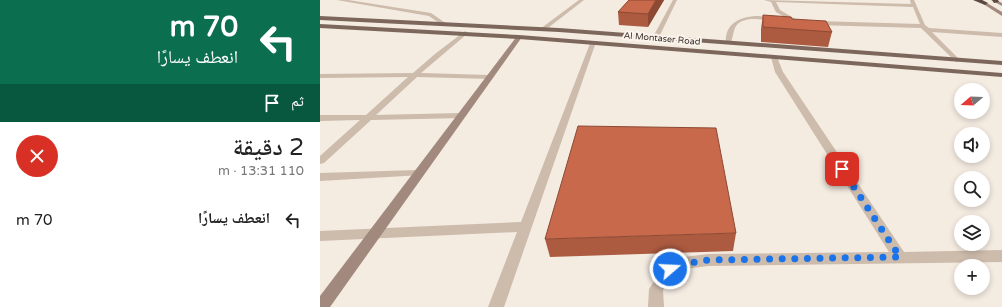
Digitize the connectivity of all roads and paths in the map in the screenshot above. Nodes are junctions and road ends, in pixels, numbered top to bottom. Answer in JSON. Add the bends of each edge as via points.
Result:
{"nodes":[{"id":1,"x":339,"y":0,"type":"edge"},
{"id":2,"x":582,"y":0,"type":"edge"},
{"id":3,"x":675,"y":0,"type":"edge"},
{"id":4,"x":766,"y":0,"type":"edge"},
{"id":5,"x":773,"y":0,"type":"edge"},
{"id":6,"x":976,"y":0,"type":"edge"},
{"id":7,"x":979,"y":0,"type":"edge"},
{"id":8,"x":830,"y":1,"type":"edge"},
{"id":9,"x":995,"y":1,"type":"edge"},
{"id":10,"x":913,"y":3,"type":"edge"},
{"id":11,"x":985,"y":3,"type":"junction"},
{"id":12,"x":1002,"y":5,"type":"edge"},
{"id":13,"x":1002,"y":14,"type":"edge"},
{"id":14,"x":320,"y":18,"type":"edge"},
{"id":15,"x":794,"y":21,"type":"junction"},
{"id":16,"x":444,"y":24,"type":"junction"},
{"id":17,"x":320,"y":26,"type":"edge"},
{"id":18,"x":924,"y":28,"type":"junction"},
{"id":19,"x":542,"y":30,"type":"junction"},
{"id":20,"x":465,"y":33,"type":"junction"},
{"id":21,"x":1002,"y":35,"type":"edge"},
{"id":22,"x":519,"y":36,"type":"junction"},
{"id":23,"x":656,"y":37,"type":"junction"},
{"id":24,"x":593,"y":42,"type":"junction"},
{"id":25,"x":728,"y":43,"type":"junction"},
{"id":26,"x":774,"y":57,"type":"junction"},
{"id":27,"x":957,"y":60,"type":"junction"},
{"id":28,"x":1002,"y":63,"type":"edge"},
{"id":29,"x":416,"y":75,"type":"junction"},
{"id":30,"x":1002,"y":75,"type":"edge"},
{"id":31,"x":320,"y":76,"type":"edge"},
{"id":32,"x":489,"y":77,"type":"junction"},
{"id":33,"x":460,"y":116,"type":"junction"},
{"id":34,"x":320,"y":118,"type":"edge"},
{"id":35,"x":370,"y":118,"type":"junction"},
{"id":36,"x":320,"y":161,"type":"edge"},
{"id":37,"x":418,"y":174,"type":"junction"},
{"id":38,"x":320,"y":177,"type":"edge"},
{"id":39,"x":526,"y":227,"type":"junction"},
{"id":40,"x":375,"y":233,"type":"junction"},
{"id":41,"x":320,"y":236,"type":"edge"},
{"id":42,"x":1002,"y":256,"type":"edge"},
{"id":43,"x":900,"y":257,"type":"junction"},
{"id":44,"x":321,"y":307,"type":"edge"},
{"id":45,"x":496,"y":307,"type":"edge"},
{"id":46,"x":656,"y":307,"type":"edge"}],
"edges":[{"from":1,"to":16,"type":"street","via":[[431,15]]},
{"from":2,"to":19,"type":"street"},
{"from":3,"to":23,"type":"street"},
{"from":4,"to":5,"type":"street"},
{"from":5,"to":8,"type":"street"},
{"from":5,"to":15,"type":"street","via":[[778,11]]},
{"from":6,"to":11,"type":"highway"},
{"from":7,"to":11,"type":"street"},
{"from":8,"to":10,"type":"street"},
{"from":9,"to":12,"type":"street"},
{"from":10,"to":18,"type":"street"},
{"from":11,"to":13,"type":"street"},
{"from":14,"to":16,"type":"main road","name":"Al Montaser Road"},
{"from":15,"to":18,"type":"street"},
{"from":15,"to":25,"type":"street","via":[[766,18],[743,20],[734,26]]},
{"from":16,"to":19,"type":"main road","name":"Al Montaser Road"},
{"from":17,"to":20,"type":"main road","name":"Al Montaser Road"},
{"from":18,"to":21,"type":"street"},
{"from":18,"to":27,"type":"street"},
{"from":19,"to":23,"type":"main road","name":"Al Montaser Road"},
{"from":20,"to":22,"type":"main road","name":"Al Montaser Road"},
{"from":20,"to":29,"type":"street"},
{"from":22,"to":24,"type":"main road","name":"Al Montaser Road"},
{"from":22,"to":32,"type":"street"},
{"from":23,"to":25,"type":"main road","name":"Al Montaser Road"},
{"from":24,"to":26,"type":"main road","name":"Al Montaser Road"},
{"from":24,"to":39,"type":"street"},
{"from":25,"to":27,"type":"main road","name":"Al Montaser Road"},
{"from":26,"to":30,"type":"main road","name":"Al Montaser Road"},
{"from":26,"to":43,"type":"street","via":[[779,72]]},
{"from":27,"to":28,"type":"main road","name":"Al Montaser Road"},
{"from":29,"to":31,"type":"street"},
{"from":29,"to":32,"type":"street"},
{"from":29,"to":35,"type":"street"},
{"from":32,"to":33,"type":"street"},
{"from":33,"to":35,"type":"street"},
{"from":33,"to":37,"type":"street"},
{"from":34,"to":35,"type":"street"},
{"from":35,"to":36,"type":"street"},
{"from":37,"to":38,"type":"street"},
{"from":37,"to":40,"type":"street"},
{"from":39,"to":40,"type":"street"},
{"from":39,"to":45,"type":"street"},
{"from":40,"to":41,"type":"street"},
{"from":40,"to":44,"type":"street"},
{"from":42,"to":43,"type":"street"},
{"from":43,"to":46,"type":"street","via":[[708,260],[684,264],[670,269],[656,289]]}]}
